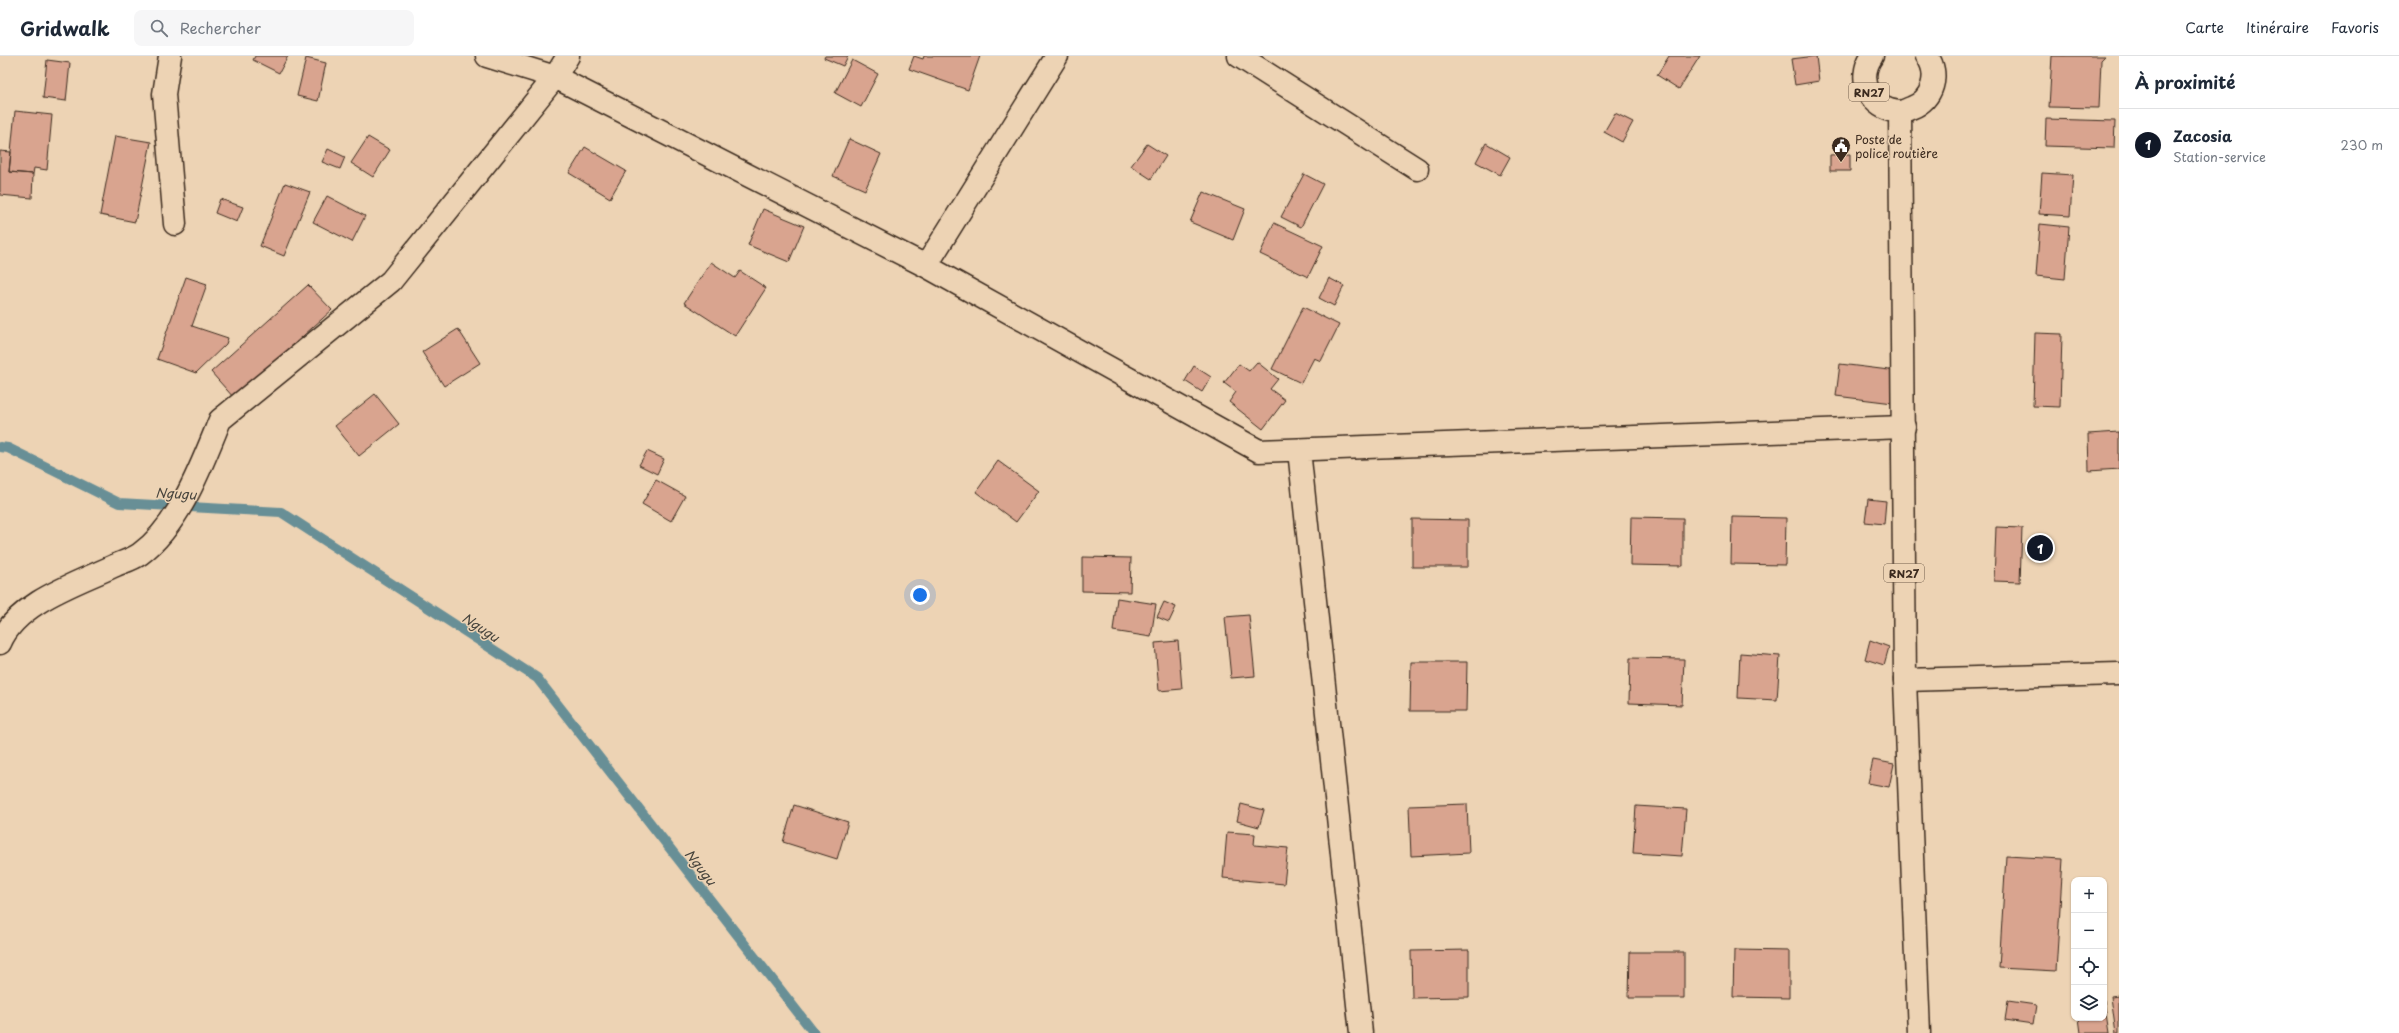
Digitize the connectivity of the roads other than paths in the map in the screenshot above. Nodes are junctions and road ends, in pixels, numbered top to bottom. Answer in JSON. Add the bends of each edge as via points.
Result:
{"nodes":[{"id":1,"x":170,"y":56,"type":"edge"},
{"id":2,"x":487,"y":56,"type":"edge"},
{"id":3,"x":568,"y":56,"type":"edge"},
{"id":4,"x":1057,"y":56,"type":"edge"},
{"id":5,"x":1239,"y":56,"type":"edge"},
{"id":6,"x":1872,"y":56,"type":"edge"},
{"id":7,"x":1927,"y":56,"type":"edge"},
{"id":8,"x":555,"y":78,"type":"junction"},
{"id":9,"x":1900,"y":112,"type":"junction"},
{"id":10,"x":1418,"y":169,"type":"dead end"},
{"id":11,"x":175,"y":224,"type":"dead end"},
{"id":12,"x":926,"y":266,"type":"junction"},
{"id":13,"x":1904,"y":427,"type":"junction"},
{"id":14,"x":1299,"y":450,"type":"junction"},
{"id":15,"x":0,"y":643,"type":"edge"},
{"id":16,"x":2119,"y":674,"type":"edge"},
{"id":17,"x":1905,"y":680,"type":"junction"},
{"id":18,"x":1361,"y":1033,"type":"edge"},
{"id":19,"x":1919,"y":1033,"type":"edge"}],
"edges":[{"from":1,"to":11,"type":"street","via":[[164,94]]},
{"from":2,"to":8,"type":"street"},
{"from":3,"to":8,"type":"street"},
{"from":4,"to":12,"type":"street"},
{"from":5,"to":10,"type":"street"},
{"from":6,"to":9,"type":"street","number":"RN27","via":[[1865,66],[1866,88],[1879,105]]},
{"from":7,"to":9,"type":"street","number":"RN27","via":[[1933,65],[1934,86],[1921,104]]},
{"from":8,"to":12,"type":"street"},
{"from":8,"to":15,"type":"street","via":[[391,281],[220,420],[207,453],[170,525],[140,554],[38,602],[5,630]]},
{"from":9,"to":13,"type":"street","number":"RN27"},
{"from":12,"to":14,"type":"street","via":[[1259,451]]},
{"from":13,"to":14,"type":"street"},
{"from":13,"to":17,"type":"street","number":"RN27"},
{"from":14,"to":18,"type":"street"},
{"from":16,"to":17,"type":"street"},
{"from":17,"to":19,"type":"street","number":"RN27"}]}
